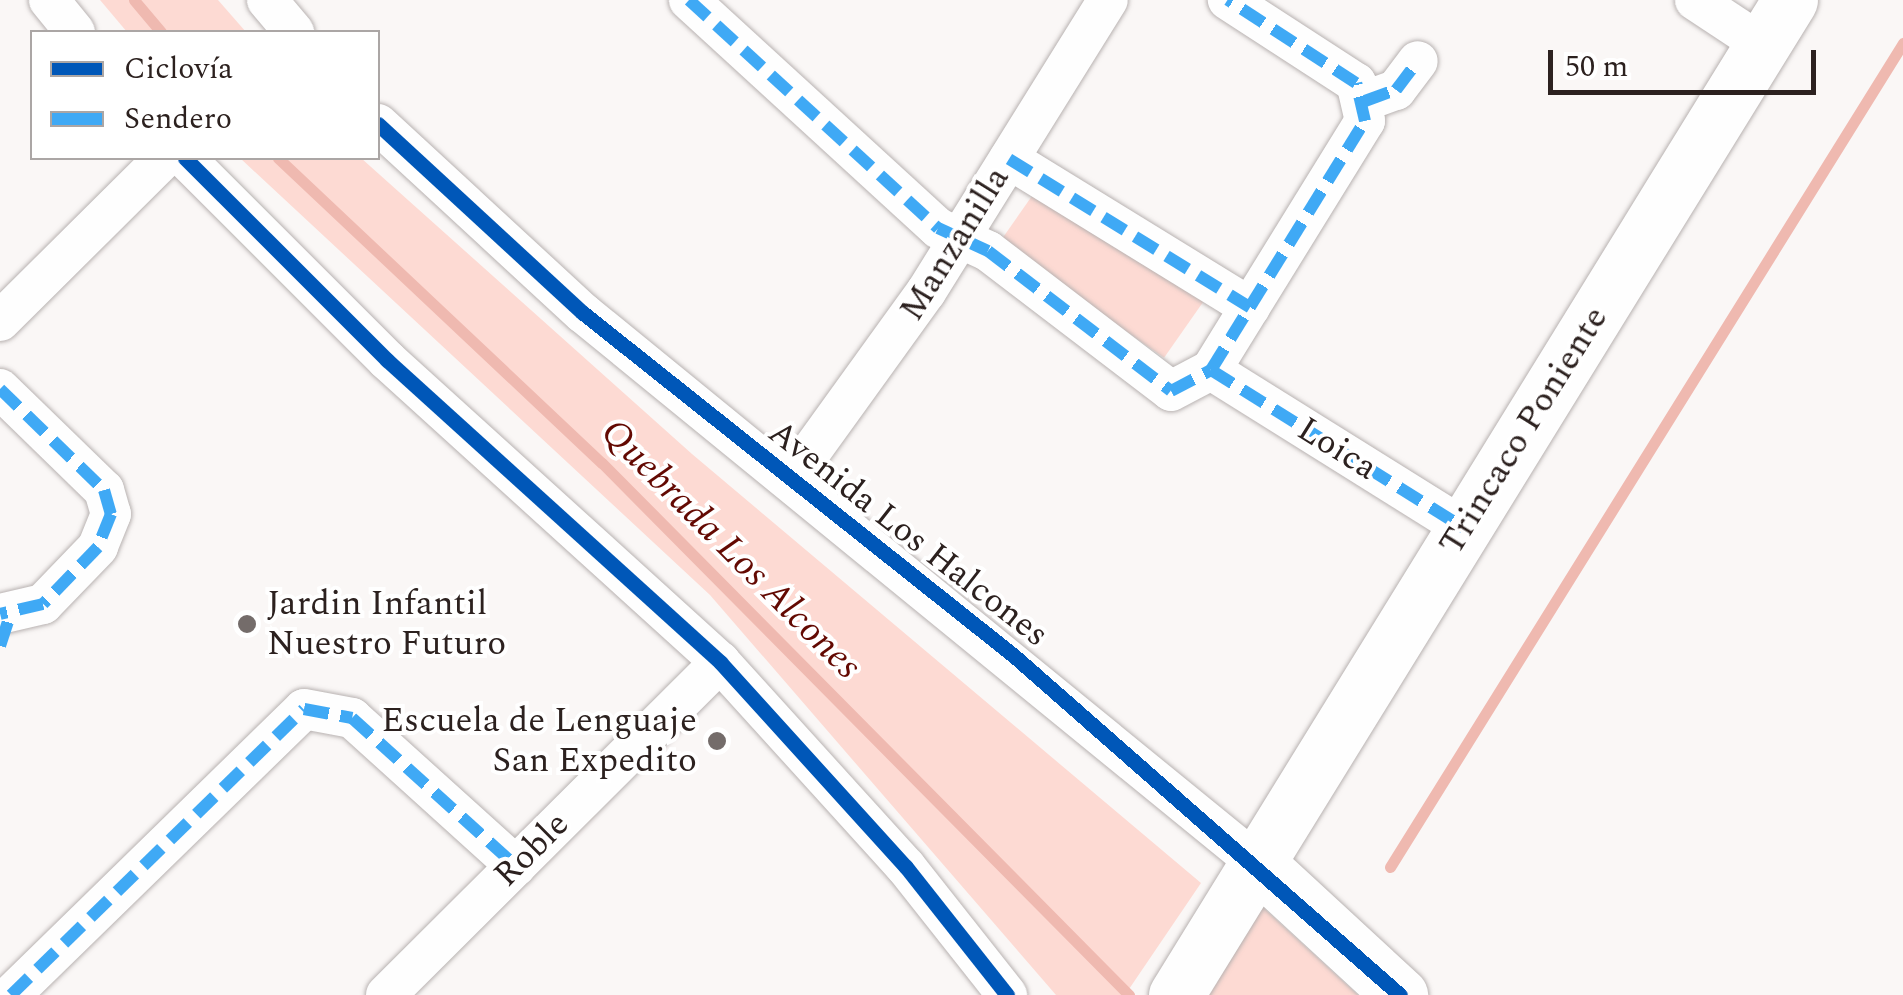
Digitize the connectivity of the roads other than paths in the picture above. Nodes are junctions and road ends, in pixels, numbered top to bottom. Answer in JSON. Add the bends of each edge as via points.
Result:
{"nodes":[{"id":1,"x":49,"y":0,"type":"edge"},
{"id":2,"x":267,"y":0,"type":"edge"},
{"id":3,"x":689,"y":0,"type":"edge"},
{"id":4,"x":1108,"y":0,"type":"edge"},
{"id":5,"x":1228,"y":0,"type":"edge"},
{"id":6,"x":1695,"y":0,"type":"edge"},
{"id":7,"x":1777,"y":22,"type":"edge"},
{"id":8,"x":73,"y":30,"type":"edge"},
{"id":9,"x":292,"y":30,"type":"edge"},
{"id":10,"x":1418,"y":61,"type":"dead end"},
{"id":11,"x":1365,"y":101,"type":"junction"},
{"id":12,"x":380,"y":126,"type":"edge"},
{"id":13,"x":1008,"y":159,"type":"junction"},
{"id":14,"x":162,"y":160,"type":"edge"},
{"id":15,"x":187,"y":160,"type":"edge"},
{"id":16,"x":960,"y":238,"type":"junction"},
{"id":17,"x":1250,"y":307,"type":"junction"},
{"id":18,"x":0,"y":321,"type":"edge"},
{"id":19,"x":1211,"y":370,"type":"junction"},
{"id":20,"x":0,"y":389,"type":"edge"},
{"id":21,"x":791,"y":478,"type":"junction"},
{"id":22,"x":1464,"y":528,"type":"junction"},
{"id":23,"x":3,"y":625,"type":"edge"},
{"id":24,"x":720,"y":662,"type":"junction"},
{"id":25,"x":1257,"y":862,"type":"junction"},
{"id":26,"x":516,"y":866,"type":"junction"},
{"id":27,"x":11,"y":995,"type":"edge"},
{"id":28,"x":386,"y":995,"type":"edge"},
{"id":29,"x":1007,"y":995,"type":"edge"},
{"id":30,"x":1176,"y":995,"type":"edge"},
{"id":31,"x":1400,"y":995,"type":"edge"}],
"edges":[{"from":1,"to":8,"type":"street"},
{"from":2,"to":9,"type":"street"},
{"from":3,"to":16,"type":"street"},
{"from":4,"to":13,"type":"street","name":"Manzanilla"},
{"from":5,"to":11,"type":"street","via":[[1348,77]]},
{"from":6,"to":7,"type":"street"},
{"from":7,"to":22,"type":"street","name":"Trincaco Poniente"},
{"from":10,"to":11,"type":"street","via":[[1396,90]]},
{"from":11,"to":17,"type":"street","via":[[1361,130]]},
{"from":12,"to":21,"type":"street","name":"Avenida Los Halcones","via":[[583,313]]},
{"from":13,"to":16,"type":"street","name":"Manzanilla"},
{"from":13,"to":17,"type":"street"},
{"from":14,"to":18,"type":"street"},
{"from":15,"to":24,"type":"street","via":[[387,360]]},
{"from":16,"to":19,"type":"street","via":[[988,251],[1152,384],[1182,390]]},
{"from":16,"to":21,"type":"street","name":"Manzanilla"},
{"from":17,"to":19,"type":"street"},
{"from":19,"to":22,"type":"street","name":"Loica"},
{"from":20,"to":23,"type":"street","via":[[104,490],[112,514],[98,547],[43,604]]},
{"from":21,"to":25,"type":"street","name":"Avenida Los Halcones"},
{"from":22,"to":25,"type":"street","name":"Trincaco Poniente"},
{"from":24,"to":26,"type":"street","name":"Roble"},
{"from":24,"to":29,"type":"street","via":[[880,836]]},
{"from":25,"to":30,"type":"street","name":"Trincaco Poniente"},
{"from":25,"to":31,"type":"street","name":"Avenida Los Halcones"},
{"from":26,"to":27,"type":"street","via":[[352,718],[316,706],[284,723]]},
{"from":26,"to":28,"type":"street","name":"Roble"}]}
